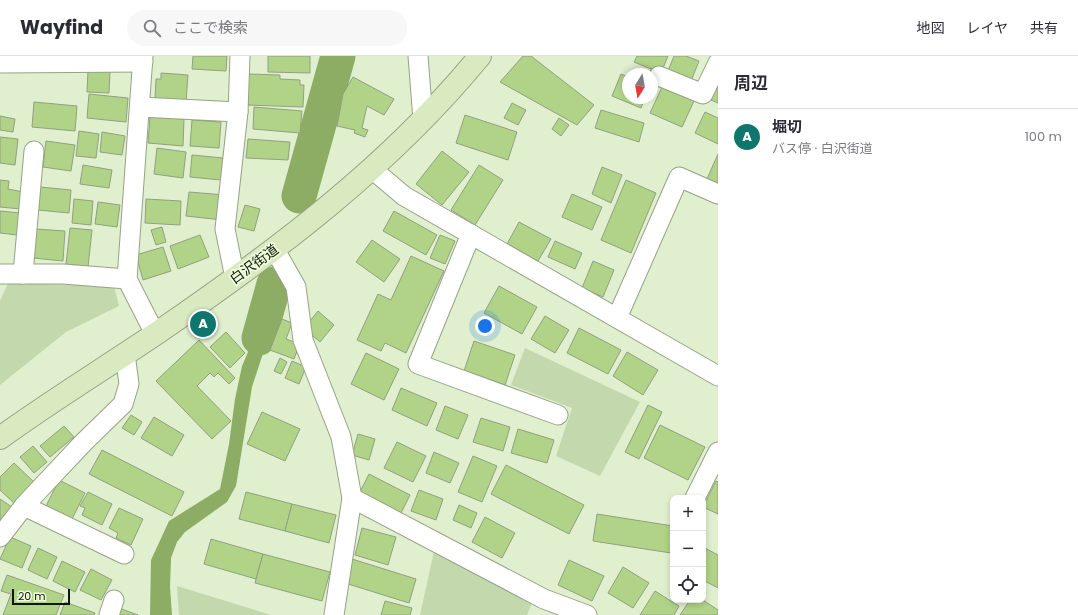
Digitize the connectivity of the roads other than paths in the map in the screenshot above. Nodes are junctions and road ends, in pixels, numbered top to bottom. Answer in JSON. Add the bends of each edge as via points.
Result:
{"nodes":[{"id":1,"x":240,"y":56,"type":"edge"},
{"id":2,"x":418,"y":56,"type":"edge"},
{"id":3,"x":480,"y":56,"type":"edge"},
{"id":4,"x":36,"y":59,"type":"edge"},
{"id":5,"x":143,"y":59,"type":"edge"},
{"id":6,"x":0,"y":63,"type":"edge"},
{"id":7,"x":718,"y":63,"type":"edge"},
{"id":8,"x":659,"y":76,"type":"dead end"},
{"id":9,"x":140,"y":107,"type":"junction"},
{"id":10,"x":238,"y":112,"type":"junction"},
{"id":11,"x":423,"y":120,"type":"junction"},
{"id":12,"x":34,"y":151,"type":"dead end"},
{"id":13,"x":372,"y":169,"type":"junction"},
{"id":14,"x":718,"y":194,"type":"edge"},
{"id":15,"x":471,"y":234,"type":"junction"},
{"id":16,"x":275,"y":250,"type":"junction"},
{"id":17,"x":0,"y":274,"type":"edge"},
{"id":18,"x":23,"y":274,"type":"junction"},
{"id":19,"x":235,"y":278,"type":"junction"},
{"id":20,"x":127,"y":279,"type":"junction"},
{"id":21,"x":617,"y":318,"type":"junction"},
{"id":22,"x":155,"y":334,"type":"junction"},
{"id":23,"x":125,"y":354,"type":"junction"},
{"id":24,"x":718,"y":376,"type":"edge"},
{"id":25,"x":558,"y":415,"type":"dead end"},
{"id":26,"x":5,"y":429,"type":"edge"},
{"id":27,"x":718,"y":452,"type":"edge"},
{"id":28,"x":696,"y":495,"type":"edge"},
{"id":29,"x":352,"y":498,"type":"junction"},
{"id":30,"x":24,"y":506,"type":"junction"},
{"id":31,"x":0,"y":537,"type":"edge"},
{"id":32,"x":124,"y":554,"type":"dead end"},
{"id":33,"x":584,"y":614,"type":"edge"},
{"id":34,"x":334,"y":615,"type":"edge"}],
"edges":[{"from":1,"to":10,"type":"street"},
{"from":2,"to":11,"type":"street"},
{"from":3,"to":11,"type":"main road","name":"白沢街道"},
{"from":4,"to":5,"type":"street"},
{"from":4,"to":6,"type":"street"},
{"from":5,"to":9,"type":"street"},
{"from":7,"to":8,"type":"street","via":[[703,94]]},
{"from":9,"to":10,"type":"street"},
{"from":9,"to":20,"type":"street"},
{"from":10,"to":19,"type":"street","via":[[225,229]]},
{"from":11,"to":13,"type":"main road","name":"白沢街道"},
{"from":12,"to":18,"type":"street"},
{"from":13,"to":15,"type":"street","via":[[404,196]]},
{"from":13,"to":16,"type":"main road","name":"白沢街道"},
{"from":14,"to":21,"type":"street","via":[[679,177]]},
{"from":15,"to":21,"type":"street"},
{"from":15,"to":25,"type":"street","via":[[418,364]]},
{"from":16,"to":19,"type":"main road","name":"白沢街道"},
{"from":16,"to":29,"type":"street","via":[[296,286],[303,340],[341,437]]},
{"from":17,"to":18,"type":"street"},
{"from":18,"to":20,"type":"street"},
{"from":19,"to":22,"type":"main road","name":"白沢街道"},
{"from":20,"to":22,"type":"street"},
{"from":21,"to":24,"type":"street"},
{"from":22,"to":23,"type":"main road","name":"白沢街道"},
{"from":23,"to":26,"type":"main road","name":"白沢街道"},
{"from":23,"to":30,"type":"street","via":[[130,384],[123,404]]},
{"from":27,"to":28,"type":"street"},
{"from":29,"to":33,"type":"street","via":[[544,599]]},
{"from":29,"to":34,"type":"street"},
{"from":30,"to":31,"type":"street"},
{"from":30,"to":32,"type":"street"}]}
